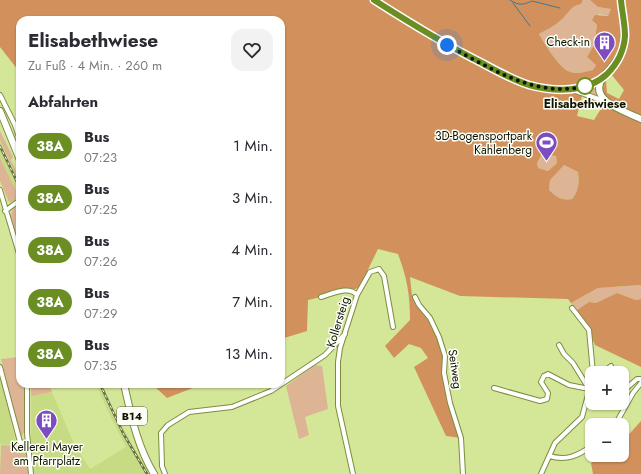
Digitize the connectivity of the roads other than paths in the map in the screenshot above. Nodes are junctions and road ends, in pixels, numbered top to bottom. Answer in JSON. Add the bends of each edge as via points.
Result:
{"nodes":[{"id":1,"x":374,"y":0,"type":"edge"},
{"id":2,"x":621,"y":0,"type":"edge"},
{"id":3,"x":603,"y":78,"type":"junction"},
{"id":4,"x":571,"y":89,"type":"junction"},
{"id":5,"x":0,"y":95,"type":"edge"},
{"id":6,"x":604,"y":99,"type":"junction"},
{"id":7,"x":0,"y":111,"type":"edge"},
{"id":8,"x":641,"y":119,"type":"edge"},
{"id":9,"x":16,"y":131,"type":"edge"},
{"id":10,"x":16,"y":139,"type":"edge"},
{"id":11,"x":0,"y":190,"type":"edge"},
{"id":12,"x":16,"y":203,"type":"edge"},
{"id":13,"x":5,"y":211,"type":"junction"},
{"id":14,"x":16,"y":245,"type":"edge"},
{"id":15,"x":357,"y":295,"type":"junction"},
{"id":16,"x":321,"y":297,"type":"dead end"},
{"id":17,"x":415,"y":297,"type":"dead end"},
{"id":18,"x":572,"y":308,"type":"dead end"},
{"id":19,"x":393,"y":327,"type":"dead end"},
{"id":20,"x":345,"y":334,"type":"junction"},
{"id":21,"x":559,"y":345,"type":"dead end"},
{"id":22,"x":592,"y":366,"type":"edge"},
{"id":23,"x":0,"y":367,"type":"edge"},
{"id":24,"x":641,"y":379,"type":"edge"},
{"id":25,"x":285,"y":382,"type":"edge"},
{"id":26,"x":585,"y":382,"type":"edge"},
{"id":27,"x":641,"y":383,"type":"edge"},
{"id":28,"x":629,"y":386,"type":"edge"},
{"id":29,"x":27,"y":388,"type":"edge"},
{"id":30,"x":125,"y":388,"type":"edge"},
{"id":31,"x":276,"y":388,"type":"edge"},
{"id":32,"x":494,"y":388,"type":"dead end"},
{"id":33,"x":585,"y":388,"type":"edge"},
{"id":34,"x":585,"y":409,"type":"edge"},
{"id":35,"x":619,"y":418,"type":"edge"},
{"id":36,"x":27,"y":444,"type":"junction"},
{"id":37,"x":585,"y":451,"type":"edge"},
{"id":38,"x":549,"y":456,"type":"junction"},
{"id":39,"x":31,"y":474,"type":"edge"},
{"id":40,"x":154,"y":474,"type":"edge"},
{"id":41,"x":165,"y":474,"type":"edge"},
{"id":42,"x":353,"y":474,"type":"edge"},
{"id":43,"x":463,"y":474,"type":"edge"},
{"id":44,"x":541,"y":474,"type":"edge"}],
"edges":[{"from":1,"to":4,"type":"street","via":[[424,32],[514,79],[543,88]]},
{"from":2,"to":3,"type":"main road","via":[[624,45],[617,62]]},
{"from":3,"to":4,"type":"street"},
{"from":3,"to":6,"type":"main road","via":[[599,87]]},
{"from":4,"to":6,"type":"street"},
{"from":5,"to":9,"type":"street"},
{"from":6,"to":8,"type":"main road"},
{"from":7,"to":10,"type":"main road"},
{"from":11,"to":13,"type":"street"},
{"from":12,"to":13,"type":"street"},
{"from":13,"to":14,"type":"street"},
{"from":15,"to":16,"type":"street","via":[[349,290]]},
{"from":15,"to":19,"type":"street","name":"Kollersteig","via":[[370,272],[379,269],[383,273]]},
{"from":15,"to":20,"type":"street","name":"Kollersteig"},
{"from":17,"to":43,"type":"street","name":"Seitweg","via":[[418,305],[430,318],[445,356],[444,373],[461,438]]},
{"from":18,"to":22,"type":"street","via":[[589,330]]},
{"from":20,"to":25,"type":"street","via":[[325,355]]},
{"from":20,"to":42,"type":"street","name":"Kollersteig","via":[[338,356],[338,406]]},
{"from":21,"to":26,"type":"street"},
{"from":23,"to":36,"type":"street","via":[[20,442]]},
{"from":24,"to":28,"type":"street","via":[[637,379]]},
{"from":27,"to":35,"type":"street"},
{"from":29,"to":36,"type":"street"},
{"from":30,"to":40,"type":"main road","number":"B14","via":[[138,440]]},
{"from":31,"to":41,"type":"street","via":[[232,407],[189,412],[168,425],[161,434],[162,466]]},
{"from":32,"to":33,"type":"street","via":[[540,401],[546,399],[548,393],[541,382],[548,374],[569,385]]},
{"from":34,"to":38,"type":"street","via":[[573,427],[561,435]]},
{"from":36,"to":39,"type":"street"},
{"from":37,"to":38,"type":"street","via":[[575,457]]},
{"from":38,"to":44,"type":"street"}]}
